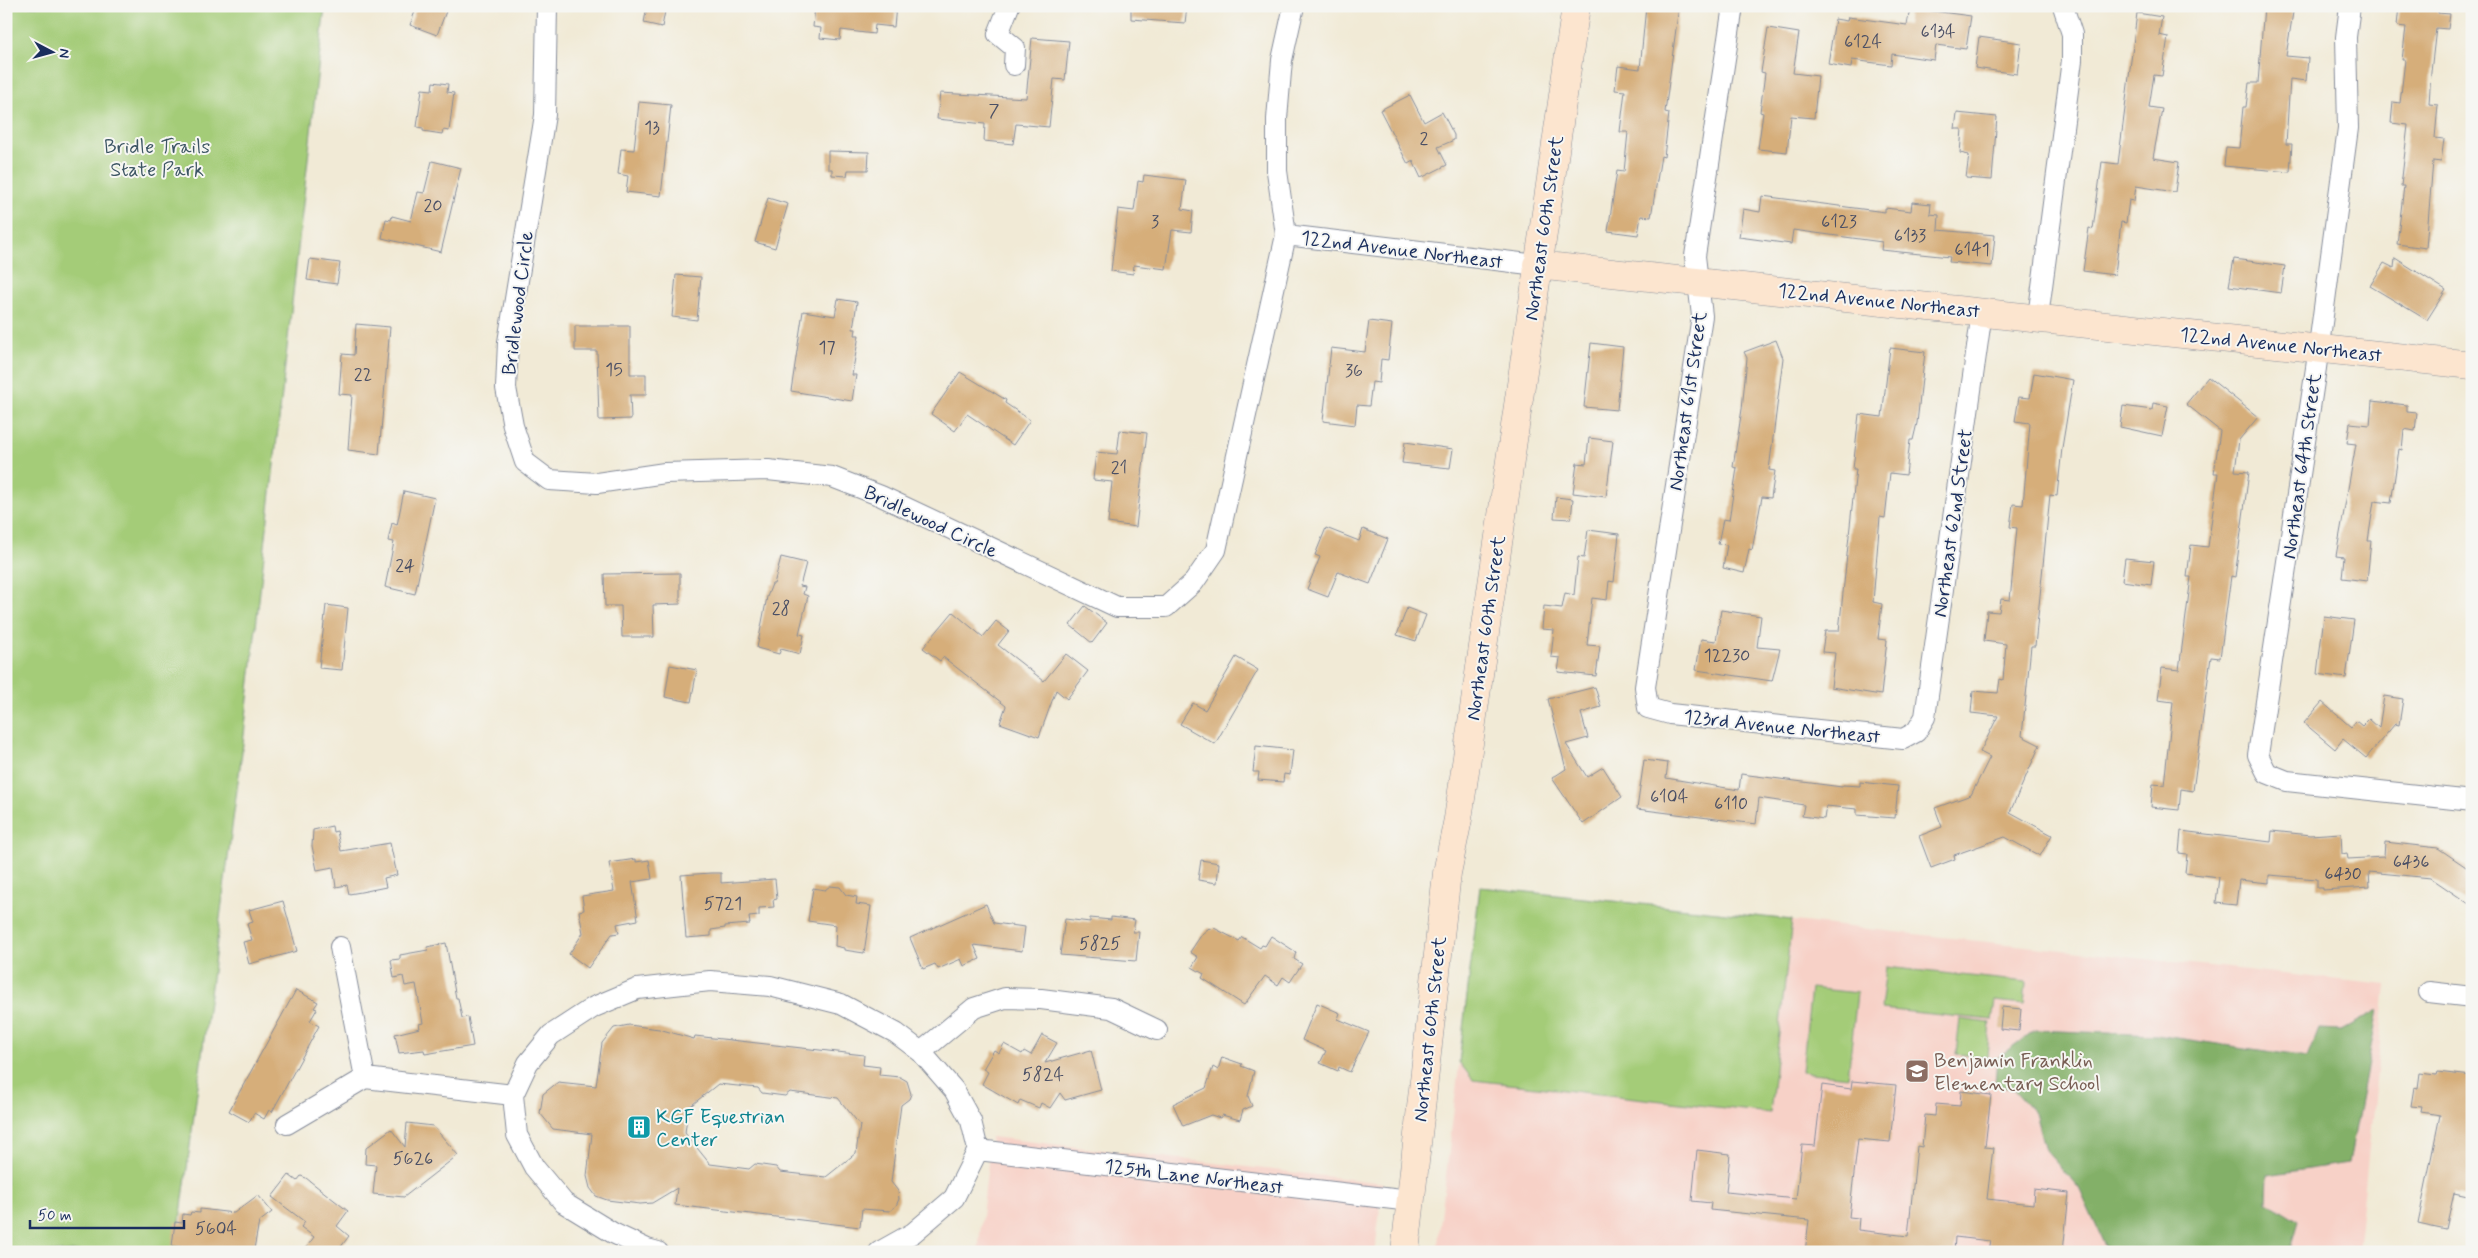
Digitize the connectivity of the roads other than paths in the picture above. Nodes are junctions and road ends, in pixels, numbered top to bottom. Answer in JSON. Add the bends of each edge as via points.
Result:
{"nodes":[{"id":1,"x":547,"y":6,"type":"edge"},
{"id":2,"x":1009,"y":6,"type":"edge"},
{"id":3,"x":1294,"y":6,"type":"edge"},
{"id":4,"x":1576,"y":6,"type":"edge"},
{"id":5,"x":1733,"y":6,"type":"edge"},
{"id":6,"x":2063,"y":6,"type":"edge"},
{"id":7,"x":2350,"y":6,"type":"edge"},
{"id":8,"x":1014,"y":65,"type":"dead end"},
{"id":9,"x":1286,"y":235,"type":"junction"},
{"id":10,"x":1537,"y":264,"type":"junction"},
{"id":11,"x":1699,"y":280,"type":"junction"},
{"id":12,"x":1982,"y":312,"type":"junction"},
{"id":13,"x":2038,"y":318,"type":"junction"},
{"id":14,"x":2318,"y":348,"type":"junction"},
{"id":15,"x":2472,"y":365,"type":"edge"},
{"id":16,"x":1648,"y":708,"type":"joint"},
{"id":17,"x":1916,"y":732,"type":"joint"},
{"id":18,"x":2472,"y":801,"type":"edge"},
{"id":19,"x":340,"y":947,"type":"dead end"},
{"id":20,"x":2429,"y":992,"type":"dead end"},
{"id":21,"x":2472,"y":997,"type":"edge"},
{"id":22,"x":1157,"y":1030,"type":"dead end"},
{"id":23,"x":921,"y":1052,"type":"junction"},
{"id":24,"x":365,"y":1078,"type":"junction"},
{"id":25,"x":513,"y":1095,"type":"junction"},
{"id":26,"x":287,"y":1124,"type":"dead end"},
{"id":27,"x":978,"y":1150,"type":"junction"},
{"id":28,"x":1410,"y":1201,"type":"junction"},
{"id":29,"x":658,"y":1252,"type":"edge"},
{"id":30,"x":879,"y":1252,"type":"edge"},
{"id":31,"x":1404,"y":1252,"type":"edge"}],
"edges":[{"from":1,"to":9,"type":"street","name":"Bridlewood Circle","via":[[545,115],[514,299],[506,388],[513,426],[525,462],[550,480],[597,483],[665,474],[768,470],[832,477],[881,496],[1117,607],[1166,607],[1194,582],[1216,550]]},
{"from":2,"to":8,"type":"street","via":[[998,34],[1015,48]]},
{"from":3,"to":9,"type":"street","name":"Bridlewood Circle","via":[[1282,60],[1277,119],[1277,171]]},
{"from":4,"to":10,"type":"street","name":"Northeast 60th Street"},
{"from":5,"to":11,"type":"street","name":"Northeast 61st Street","via":[[1695,256]]},
{"from":6,"to":13,"type":"street","via":[[2072,34],[2072,60]]},
{"from":7,"to":14,"type":"street","name":"Northeast 64th Street","via":[[2346,38],[2348,128]]},
{"from":9,"to":10,"type":"street","name":"122nd Avenue Northeast"},
{"from":10,"to":11,"type":"street","name":"122nd Avenue Northeast"},
{"from":10,"to":28,"type":"street","name":"Northeast 60th Street","via":[[1458,819],[1446,880]]},
{"from":11,"to":12,"type":"street","name":"122nd Avenue Northeast"},
{"from":11,"to":16,"type":"street","name":"Northeast 61st Street","via":[[1702,316],[1645,687]]},
{"from":12,"to":13,"type":"street","name":"122nd Avenue Northeast"},
{"from":12,"to":17,"type":"street","name":"Northeast 62nd Street","via":[[1925,717]]},
{"from":13,"to":14,"type":"street","name":"122nd Avenue Northeast"},
{"from":14,"to":15,"type":"street","name":"122nd Avenue Northeast"},
{"from":14,"to":18,"type":"street","name":"Northeast 64th Street","via":[[2258,755],[2268,773],[2287,781]]},
{"from":16,"to":17,"type":"street","name":"123rd Avenue Northeast","via":[[1670,714],[1903,738]]},
{"from":19,"to":24,"type":"street"},
{"from":20,"to":21,"type":"street"},
{"from":22,"to":23,"type":"street","via":[[1111,1008],[1005,998],[974,1008]]},
{"from":23,"to":25,"type":"street","via":[[896,1034],[841,1004],[770,986],[710,981],[637,989],[594,1007],[551,1034],[528,1063]]},
{"from":23,"to":27,"type":"street","via":[[954,1090],[971,1121]]},
{"from":24,"to":25,"type":"street"},
{"from":24,"to":26,"type":"street"},
{"from":25,"to":29,"type":"street","via":[[517,1135],[534,1167],[564,1203],[614,1233]]},
{"from":27,"to":28,"type":"street","name":"125th Lane Northeast"},
{"from":27,"to":30,"type":"street","via":[[954,1198],[913,1233]]},
{"from":28,"to":31,"type":"street","name":"Northeast 60th Street"}]}
